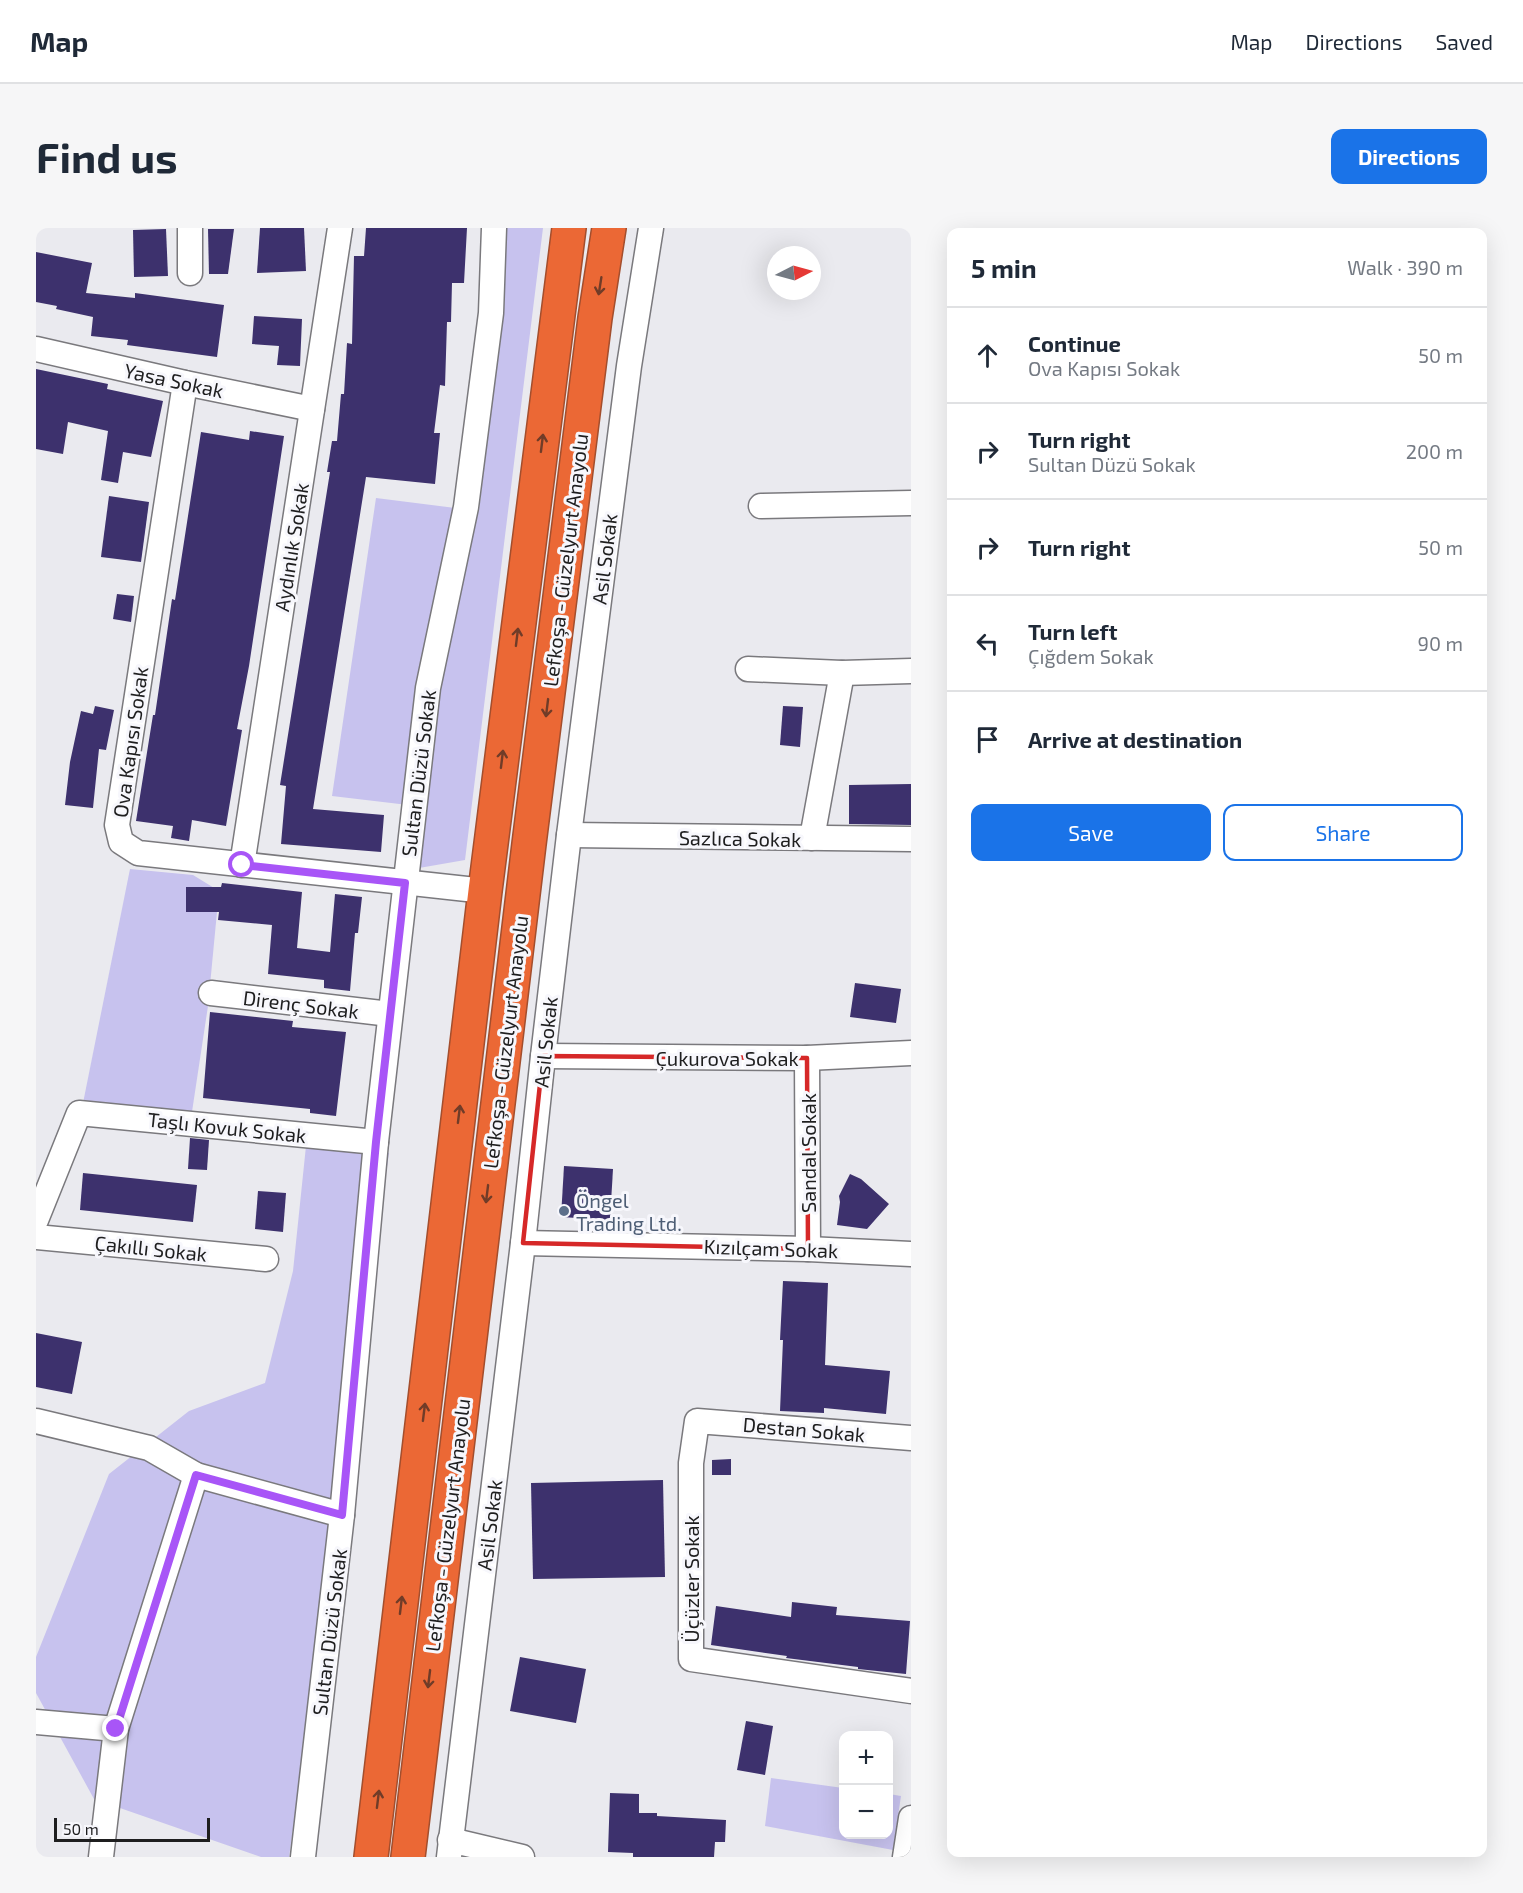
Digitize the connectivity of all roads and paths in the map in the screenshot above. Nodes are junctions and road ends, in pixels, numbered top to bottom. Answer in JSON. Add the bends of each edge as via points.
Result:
{"nodes":[{"id":1,"x":190,"y":228,"type":"edge"},
{"id":2,"x":340,"y":228,"type":"edge"},
{"id":3,"x":494,"y":228,"type":"edge"},
{"id":4,"x":569,"y":228,"type":"edge"},
{"id":5,"x":609,"y":228,"type":"edge"},
{"id":6,"x":651,"y":228,"type":"edge"},
{"id":7,"x":190,"y":273,"type":"dead end"},
{"id":8,"x":36,"y":349,"type":"edge"},
{"id":9,"x":185,"y":383,"type":"junction"},
{"id":10,"x":312,"y":409,"type":"junction"},
{"id":11,"x":911,"y":502,"type":"edge"},
{"id":12,"x":762,"y":506,"type":"dead end"},
{"id":13,"x":748,"y":669,"type":"dead end"},
{"id":14,"x":911,"y":671,"type":"edge"},
{"id":15,"x":842,"y":673,"type":"junction"},
{"id":16,"x":569,"y":835,"type":"junction"},
{"id":17,"x":812,"y":838,"type":"junction"},
{"id":18,"x":911,"y":839,"type":"edge"},
{"id":19,"x":242,"y":865,"type":"junction"},
{"id":20,"x":405,"y":883,"type":"junction"},
{"id":21,"x":485,"y":891,"type":"junction"},
{"id":22,"x":211,"y":993,"type":"dead end"},
{"id":23,"x":390,"y":1014,"type":"junction"},
{"id":24,"x":911,"y":1053,"type":"edge"},
{"id":25,"x":543,"y":1056,"type":"junction"},
{"id":26,"x":807,"y":1058,"type":"junction"},
{"id":27,"x":376,"y":1142,"type":"junction"},
{"id":28,"x":36,"y":1220,"type":"edge"},
{"id":29,"x":36,"y":1237,"type":"edge"},
{"id":30,"x":523,"y":1243,"type":"junction"},
{"id":31,"x":808,"y":1249,"type":"junction"},
{"id":32,"x":911,"y":1254,"type":"edge"},
{"id":33,"x":266,"y":1259,"type":"dead end"},
{"id":34,"x":36,"y":1421,"type":"edge"},
{"id":35,"x":697,"y":1421,"type":"joint"},
{"id":36,"x":911,"y":1438,"type":"edge"},
{"id":37,"x":196,"y":1475,"type":"junction"},
{"id":38,"x":342,"y":1515,"type":"junction"},
{"id":39,"x":911,"y":1691,"type":"edge"},
{"id":40,"x":36,"y":1722,"type":"edge"},
{"id":41,"x":116,"y":1729,"type":"junction"},
{"id":42,"x":911,"y":1818,"type":"edge"},
{"id":43,"x":449,"y":1849,"type":"edge"},
{"id":44,"x":101,"y":1857,"type":"edge"},
{"id":45,"x":303,"y":1857,"type":"edge"},
{"id":46,"x":371,"y":1857,"type":"edge"},
{"id":47,"x":408,"y":1857,"type":"edge"},
{"id":48,"x":522,"y":1857,"type":"edge"},
{"id":49,"x":905,"y":1857,"type":"edge"}],
"edges":[{"from":1,"to":7,"type":"street"},
{"from":2,"to":10,"type":"street","name":"Aydınlık Sokak"},
{"from":3,"to":20,"type":"street","name":"Sultan Düzü Sokak","via":[[491,313],[466,507],[428,688]]},
{"from":21,"to":4,"type":"highway","name":"Lefkoşa - Güzelyurt Anayolu","one_way":true},
{"from":5,"to":47,"type":"highway","name":"Lefkoşa - Güzelyurt Anayolu","one_way":true,"via":[[526,868]]},
{"from":6,"to":16,"type":"street","name":"Asil Sokak","via":[[627,377]]},
{"from":8,"to":9,"type":"street","name":"Yasa Sokak"},
{"from":9,"to":10,"type":"street","name":"Yasa Sokak"},
{"from":9,"to":19,"type":"street","name":"Ova Kapısı Sokak","via":[[117,825],[121,842],[138,853]]},
{"from":10,"to":19,"type":"street","name":"Aydınlık Sokak"},
{"from":11,"to":12,"type":"street"},
{"from":13,"to":15,"type":"street"},
{"from":14,"to":15,"type":"street"},
{"from":15,"to":17,"type":"street"},
{"from":16,"to":17,"type":"street","name":"Sazlıca Sokak"},
{"from":16,"to":25,"type":"street","name":"Asil Sokak"},
{"from":17,"to":18,"type":"street","name":"Sazlıca Sokak"},
{"from":19,"to":20,"type":"street","name":"Ova Kapısı Sokak"},
{"from":20,"to":21,"type":"street","name":"Ova Kapısı Sokak"},
{"from":20,"to":23,"type":"street","name":"Sultan Düzü Sokak"},
{"from":46,"to":21,"type":"highway","name":"Lefkoşa - Güzelyurt Anayolu","one_way":true},
{"from":22,"to":23,"type":"street","name":"Direnç Sokak"},
{"from":23,"to":27,"type":"street","name":"Sultan Düzü Sokak"},
{"from":24,"to":26,"type":"street","name":"Çukurova Sokak"},
{"from":25,"to":26,"type":"street","name":"Çukurova Sokak"},
{"from":25,"to":30,"type":"street","name":"Asil Sokak"},
{"from":26,"to":31,"type":"street","name":"Sandal Sokak"},
{"from":27,"to":28,"type":"street","name":"Taşlı Kovuk Sokak","via":[[79,1113]]},
{"from":27,"to":38,"type":"street","name":"Sultan Düzü Sokak"},
{"from":29,"to":33,"type":"street","name":"Çakıllı Sokak"},
{"from":30,"to":31,"type":"street","name":"Kızılçam Sokak"},
{"from":30,"to":43,"type":"street","name":"Asil Sokak"},
{"from":31,"to":32,"type":"street","name":"Kızılçam Sokak"},
{"from":34,"to":37,"type":"street","via":[[149,1448]]},
{"from":35,"to":36,"type":"street","name":"Destan Sokak"},
{"from":35,"to":39,"type":"street","name":"Üçüzler Sokak","via":[[691,1463],[691,1659]]},
{"from":37,"to":38,"type":"street"},
{"from":37,"to":41,"type":"street"},
{"from":38,"to":45,"type":"street","name":"Sultan Düzü Sokak"},
{"from":40,"to":41,"type":"street"},
{"from":41,"to":44,"type":"street"},
{"from":42,"to":49,"type":"street"},
{"from":43,"to":48,"type":"street"}]}
